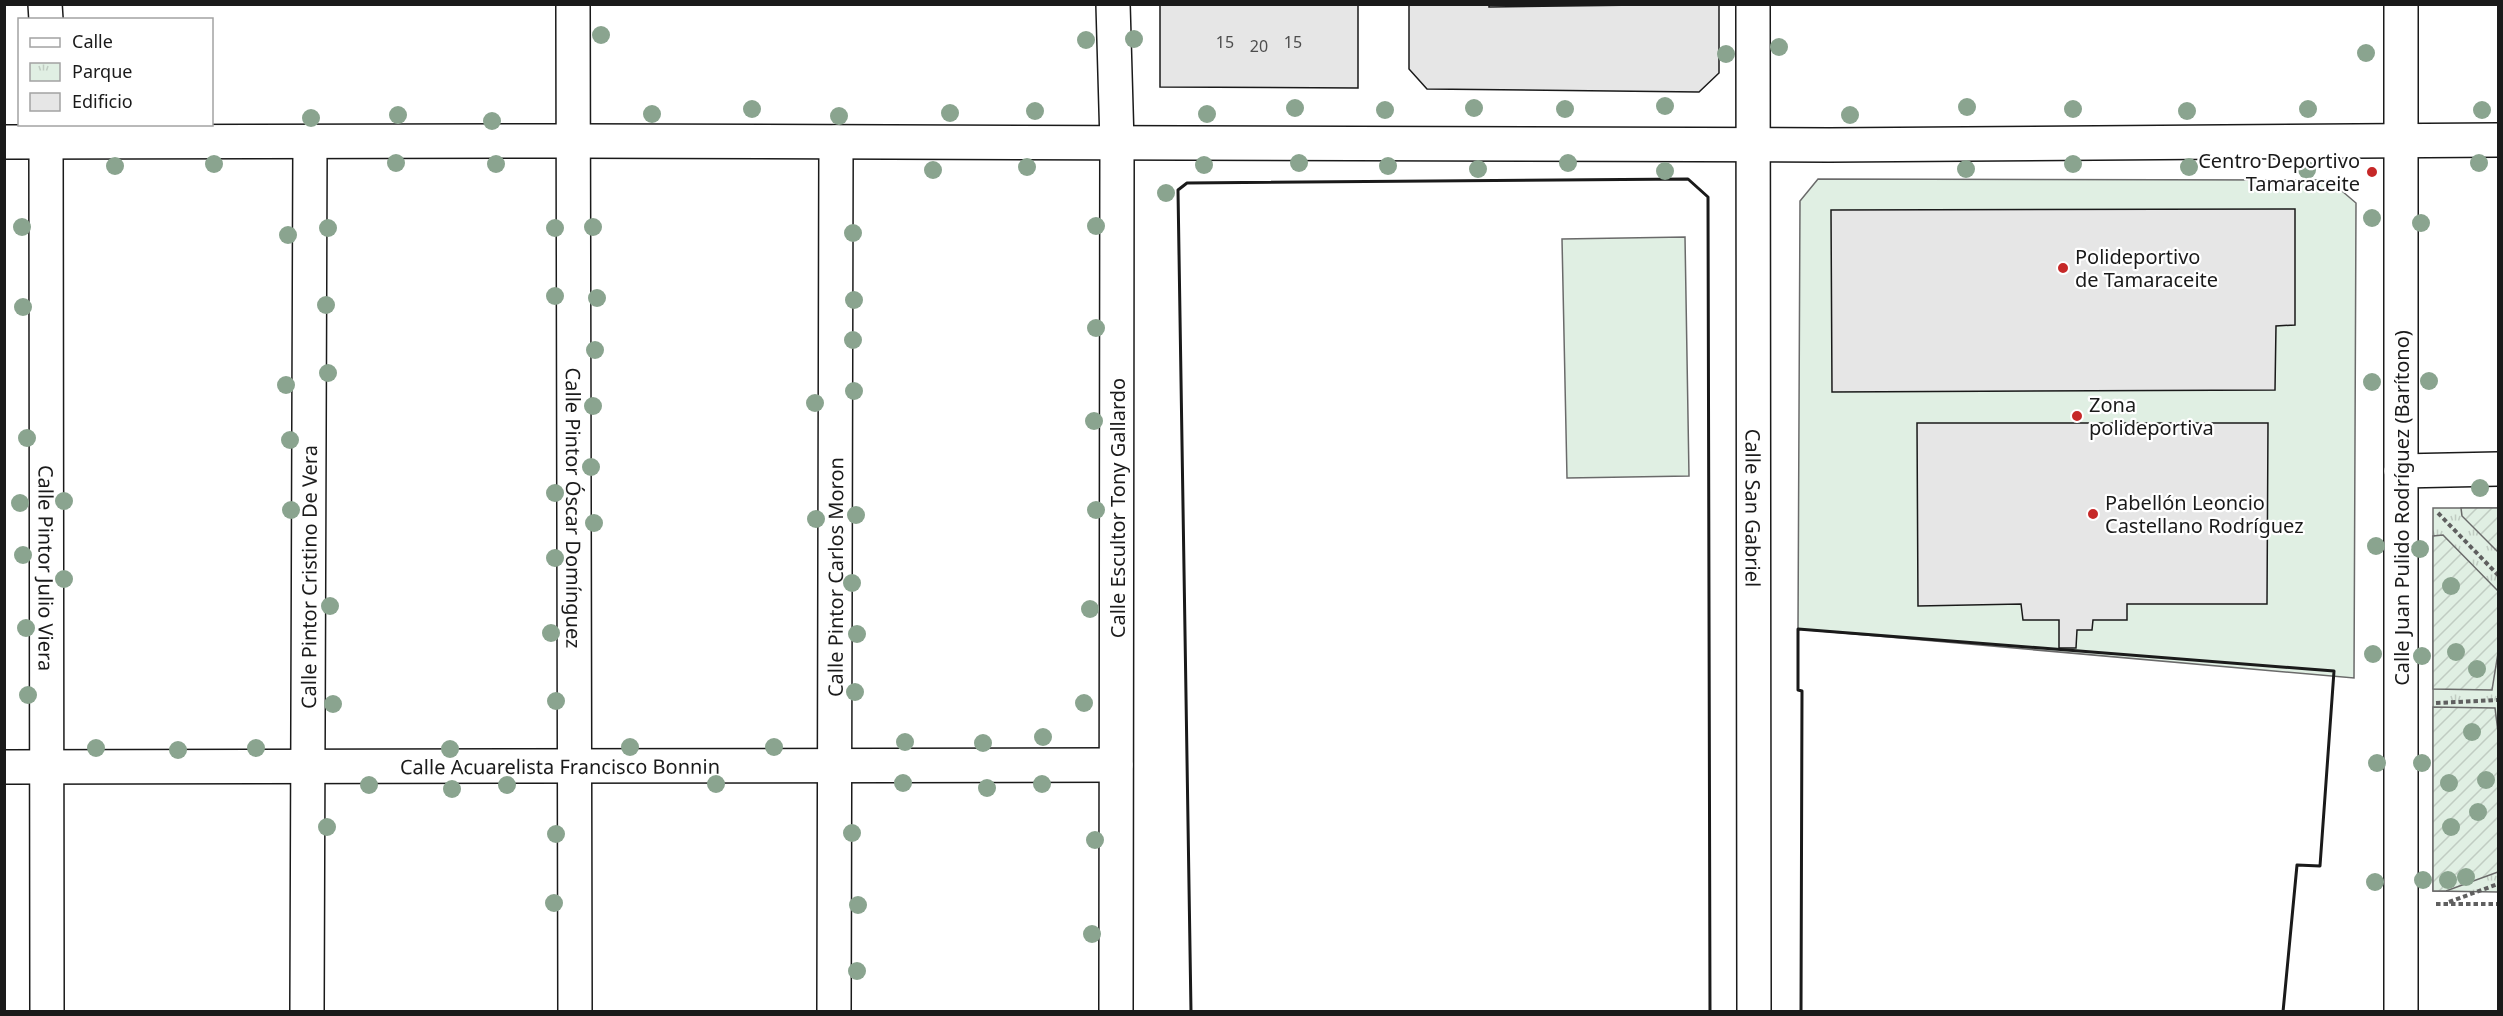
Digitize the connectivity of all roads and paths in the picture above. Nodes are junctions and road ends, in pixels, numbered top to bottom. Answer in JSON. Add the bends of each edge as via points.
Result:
{"nodes":[{"id":1,"x":573,"y":4,"type":"edge"},
{"id":2,"x":1113,"y":4,"type":"edge"},
{"id":3,"x":1753,"y":4,"type":"edge"},
{"id":4,"x":2401,"y":4,"type":"edge"},
{"id":5,"x":46,"y":133,"type":"edge"},
{"id":6,"x":2401,"y":140,"type":"junction"},
{"id":7,"x":2499,"y":140,"type":"edge"},
{"id":8,"x":310,"y":141,"type":"junction"},
{"id":9,"x":573,"y":141,"type":"junction"},
{"id":10,"x":4,"y":142,"type":"edge"},
{"id":11,"x":836,"y":142,"type":"junction"},
{"id":12,"x":1117,"y":143,"type":"junction"},
{"id":13,"x":1754,"y":144,"type":"junction"},
{"id":14,"x":2499,"y":468,"type":"edge"},
{"id":15,"x":2401,"y":471,"type":"junction"},
{"id":16,"x":2433,"y":508,"type":"dead end"},
{"id":17,"x":2499,"y":575,"type":"edge"},
{"id":18,"x":2499,"y":700,"type":"edge"},
{"id":19,"x":2433,"y":703,"type":"dead end"},
{"id":20,"x":1116,"y":765,"type":"junction"},
{"id":21,"x":575,"y":766,"type":"junction"},
{"id":22,"x":835,"y":766,"type":"junction"},
{"id":23,"x":4,"y":767,"type":"edge"},
{"id":24,"x":47,"y":767,"type":"junction"},
{"id":25,"x":308,"y":767,"type":"junction"},
{"id":26,"x":2499,"y":884,"type":"edge"},
{"id":27,"x":2446,"y":903,"type":"junction"},
{"id":28,"x":2499,"y":904,"type":"edge"},
{"id":29,"x":2401,"y":908,"type":"junction"},
{"id":30,"x":47,"y":1011,"type":"edge"},
{"id":31,"x":308,"y":1011,"type":"edge"},
{"id":32,"x":575,"y":1011,"type":"edge"},
{"id":33,"x":834,"y":1011,"type":"edge"},
{"id":34,"x":1116,"y":1011,"type":"edge"},
{"id":35,"x":1754,"y":1011,"type":"edge"},
{"id":36,"x":2401,"y":1011,"type":"edge"}],
"edges":[{"from":1,"to":9,"type":"street","name":"Calle Pintor Óscar Domínguez"},
{"from":2,"to":12,"type":"street","name":"Calle Escultor Tony Gallardo"},
{"from":3,"to":13,"type":"street","name":"Calle San Gabriel"},
{"from":4,"to":6,"type":"street","name":"Calle Juan Pulido Rodríguez (Barítono)"},
{"from":5,"to":8,"type":"street"},
{"from":5,"to":10,"type":"street"},
{"from":5,"to":24,"type":"street","name":"Calle Pintor Julio Viera"},
{"from":6,"to":7,"type":"street"},
{"from":6,"to":13,"type":"street"},
{"from":6,"to":15,"type":"street","name":"Calle Juan Pulido Rodríguez (Barítono)"},
{"from":8,"to":9,"type":"street"},
{"from":8,"to":25,"type":"street","name":"Calle Pintor Cristino De Vera"},
{"from":9,"to":11,"type":"street"},
{"from":9,"to":21,"type":"street","name":"Calle Pintor Óscar Domínguez"},
{"from":11,"to":12,"type":"street"},
{"from":11,"to":22,"type":"street","name":"Calle Pintor Carlos Moron"},
{"from":12,"to":13,"type":"street"},
{"from":12,"to":20,"type":"street","name":"Calle Escultor Tony Gallardo"},
{"from":13,"to":35,"type":"street","name":"Calle San Gabriel"},
{"from":14,"to":15,"type":"street"},
{"from":15,"to":29,"type":"street","name":"Calle Juan Pulido Rodríguez (Barítono)"},
{"from":16,"to":17,"type":"path"},
{"from":18,"to":19,"type":"path"},
{"from":20,"to":22,"type":"street","name":"Calle Acuarelista Francisco Bonnin"},
{"from":20,"to":34,"type":"street","name":"Calle Escultor Tony Gallardo"},
{"from":21,"to":22,"type":"street","name":"Calle Acuarelista Francisco Bonnin"},
{"from":21,"to":25,"type":"street","name":"Calle Acuarelista Francisco Bonnin"},
{"from":21,"to":32,"type":"street","name":"Calle Pintor Óscar Domínguez"},
{"from":22,"to":33,"type":"street","name":"Calle Pintor Carlos Moron"},
{"from":23,"to":24,"type":"street","name":"Calle Acuarelista Francisco Bonnin"},
{"from":24,"to":25,"type":"street","name":"Calle Acuarelista Francisco Bonnin"},
{"from":24,"to":30,"type":"street","name":"Calle Pintor Julio Viera"},
{"from":25,"to":31,"type":"street","name":"Calle Pintor Cristino De Vera"},
{"from":26,"to":27,"type":"path"},
{"from":27,"to":28,"type":"path"},
{"from":27,"to":29,"type":"path"},
{"from":29,"to":36,"type":"street","name":"Calle Juan Pulido Rodríguez (Barítono)"}]}
